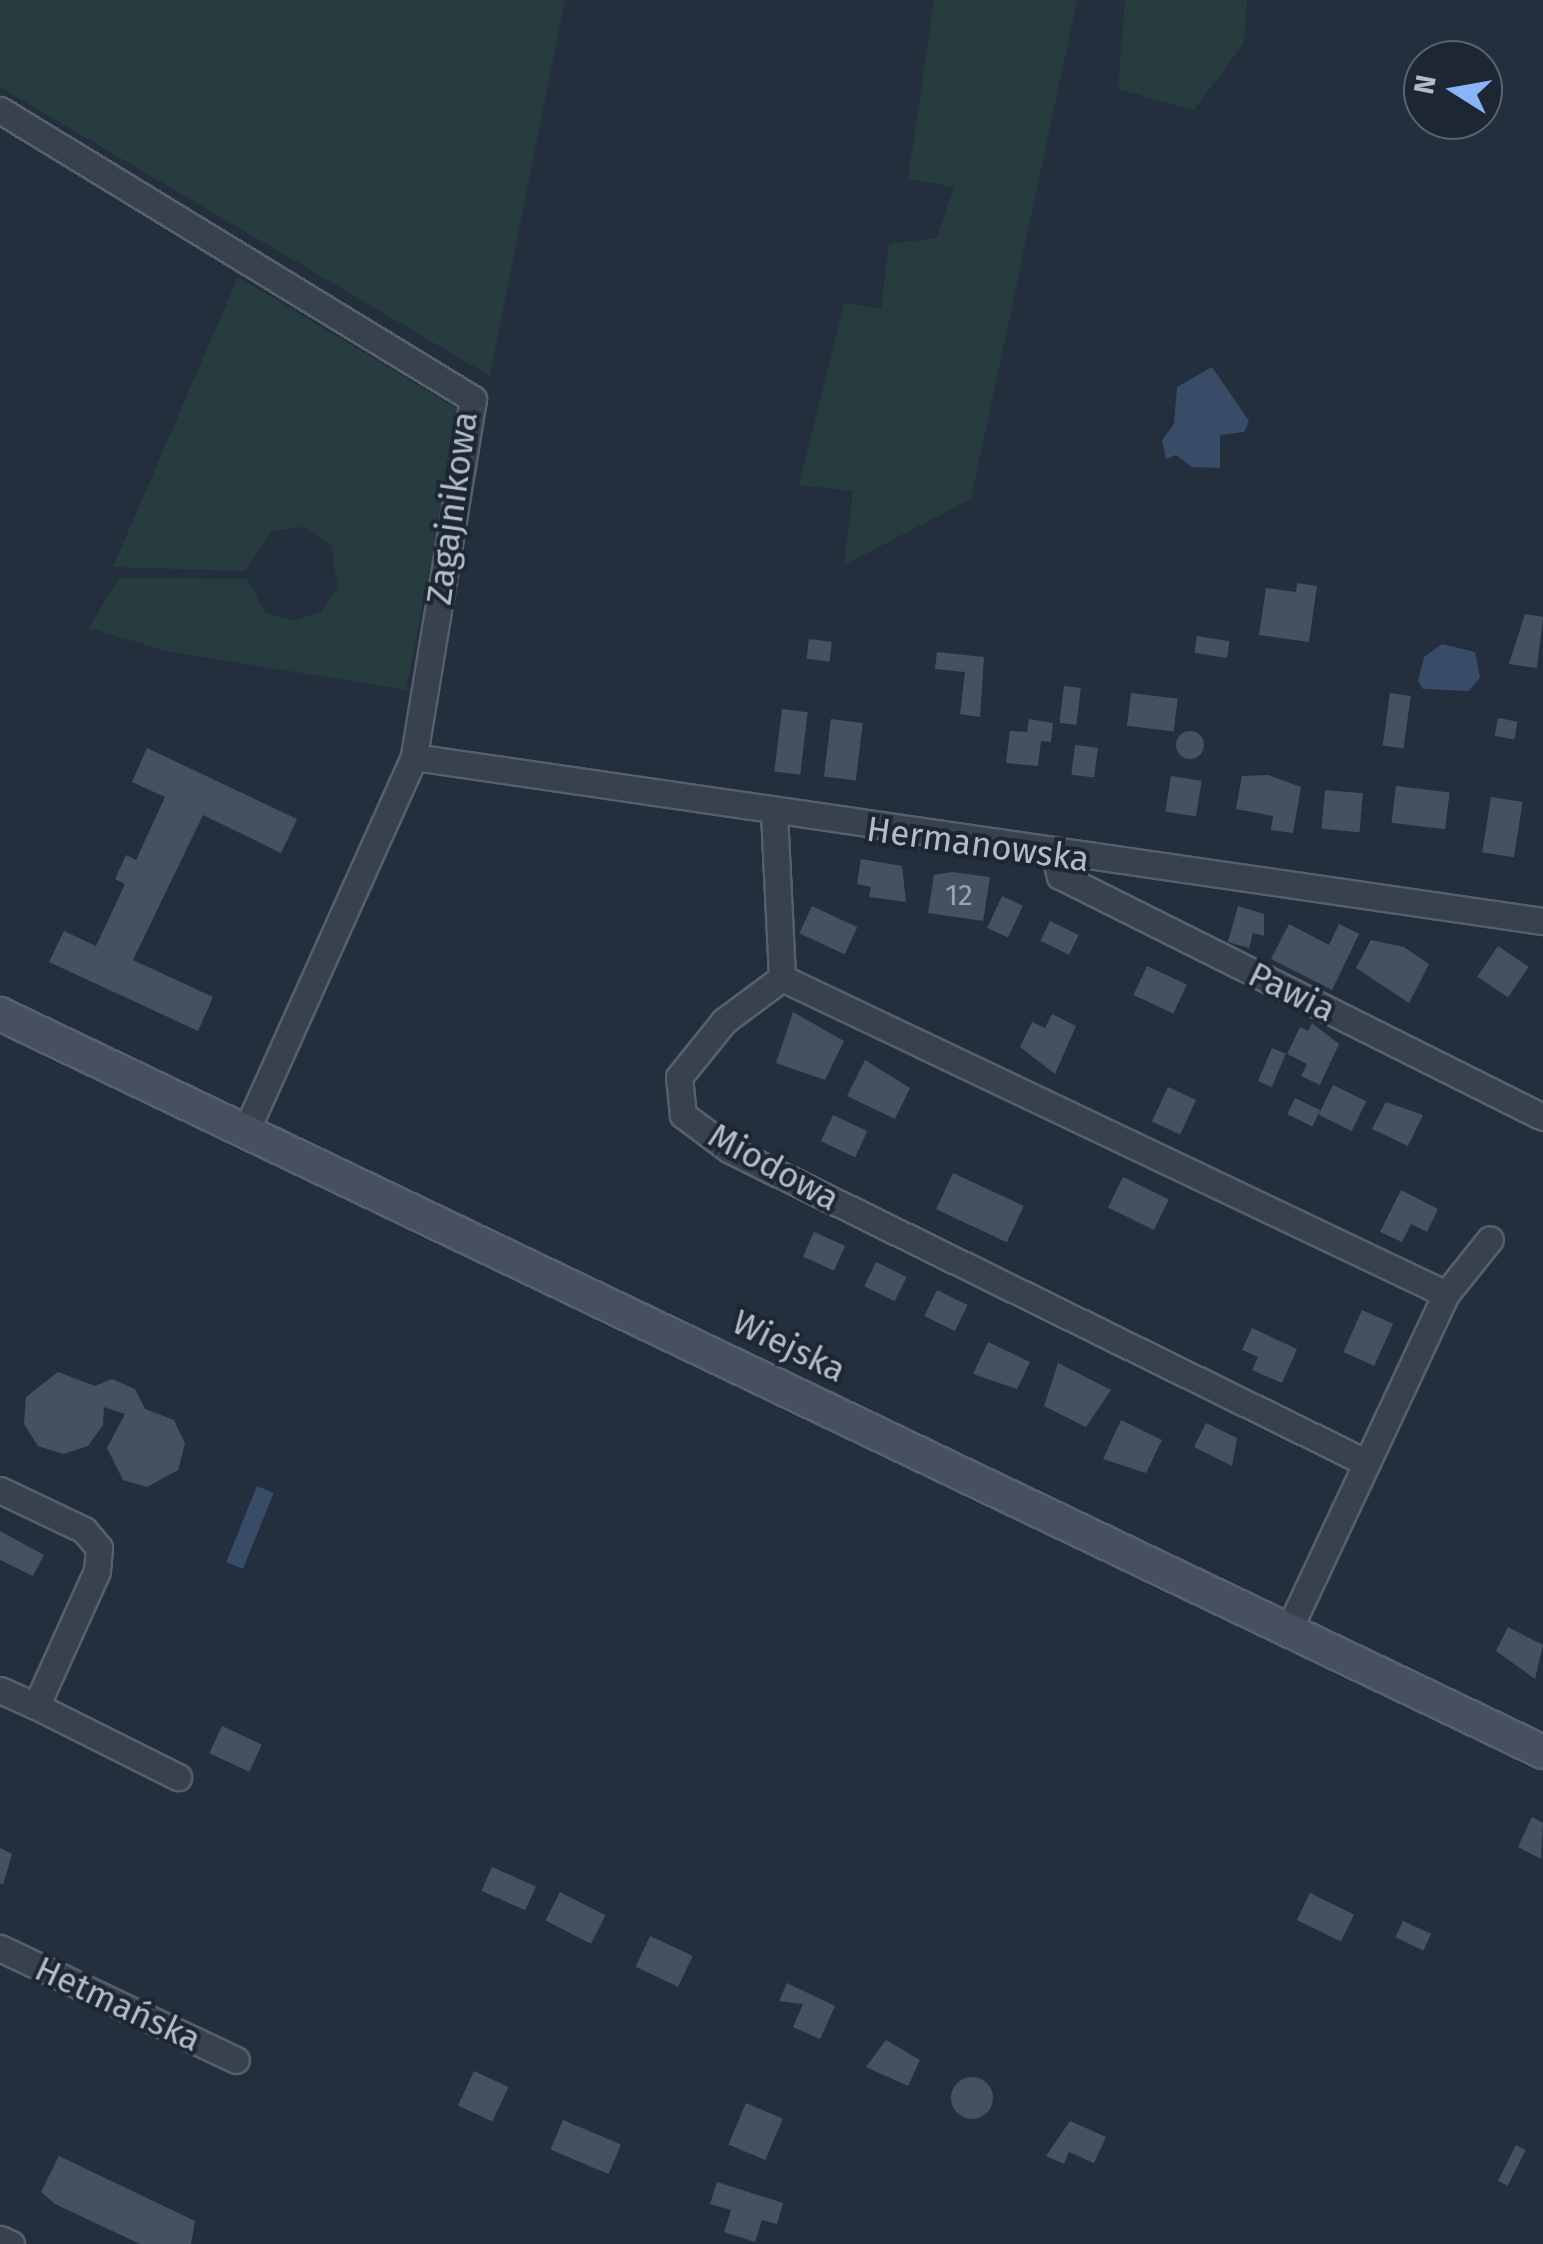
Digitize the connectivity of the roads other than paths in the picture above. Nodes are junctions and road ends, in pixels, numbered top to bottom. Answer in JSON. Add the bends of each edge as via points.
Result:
{"nodes":[{"id":1,"x":0,"y":110,"type":"edge"},
{"id":2,"x":414,"y":757,"type":"junction"},
{"id":3,"x":774,"y":814,"type":"junction"},
{"id":4,"x":1055,"y":856,"type":"junction"},
{"id":5,"x":1543,"y":921,"type":"edge"},
{"id":6,"x":782,"y":978,"type":"junction"},
{"id":7,"x":0,"y":1014,"type":"edge"},
{"id":8,"x":1543,"y":1117,"type":"edge"},
{"id":9,"x":246,"y":1130,"type":"junction"},
{"id":10,"x":1490,"y":1239,"type":"dead end"},
{"id":11,"x":1446,"y":1294,"type":"junction"},
{"id":12,"x":1367,"y":1463,"type":"junction"},
{"id":13,"x":0,"y":1490,"type":"edge"},
{"id":14,"x":1289,"y":1629,"type":"junction"},
{"id":15,"x":0,"y":1690,"type":"edge"},
{"id":16,"x":36,"y":1706,"type":"junction"},
{"id":17,"x":1543,"y":1752,"type":"edge"},
{"id":18,"x":178,"y":1778,"type":"dead end"},
{"id":19,"x":0,"y":1948,"type":"edge"},
{"id":20,"x":236,"y":2060,"type":"dead end"},
{"id":21,"x":0,"y":2238,"type":"edge"},
{"id":22,"x":11,"y":2244,"type":"edge"}],
"edges":[{"from":1,"to":2,"type":"street","name":"Zagajnikowa","via":[[473,399]]},
{"from":2,"to":3,"type":"street","name":"Hermanowska"},
{"from":2,"to":9,"type":"street","name":"Zagajnikowa"},
{"from":3,"to":4,"type":"street","name":"Hermanowska"},
{"from":3,"to":6,"type":"street"},
{"from":4,"to":5,"type":"street","name":"Hermanowska"},
{"from":4,"to":8,"type":"street","name":"Pawia","via":[[1060,876]]},
{"from":6,"to":11,"type":"street"},
{"from":6,"to":12,"type":"street","name":"Miodowa","via":[[724,1022],[678,1077],[683,1115],[730,1150]]},
{"from":7,"to":9,"type":"street","name":"Wiejska"},
{"from":9,"to":14,"type":"street","name":"Wiejska"},
{"from":10,"to":11,"type":"street"},
{"from":11,"to":12,"type":"street"},
{"from":12,"to":14,"type":"street"},
{"from":13,"to":16,"type":"street","via":[[84,1530],[99,1548],[98,1571]]},
{"from":14,"to":17,"type":"street","name":"Wiejska"},
{"from":15,"to":16,"type":"street"},
{"from":16,"to":18,"type":"street"},
{"from":19,"to":20,"type":"street","name":"Hetmańska"},
{"from":21,"to":22,"type":"street"}]}
